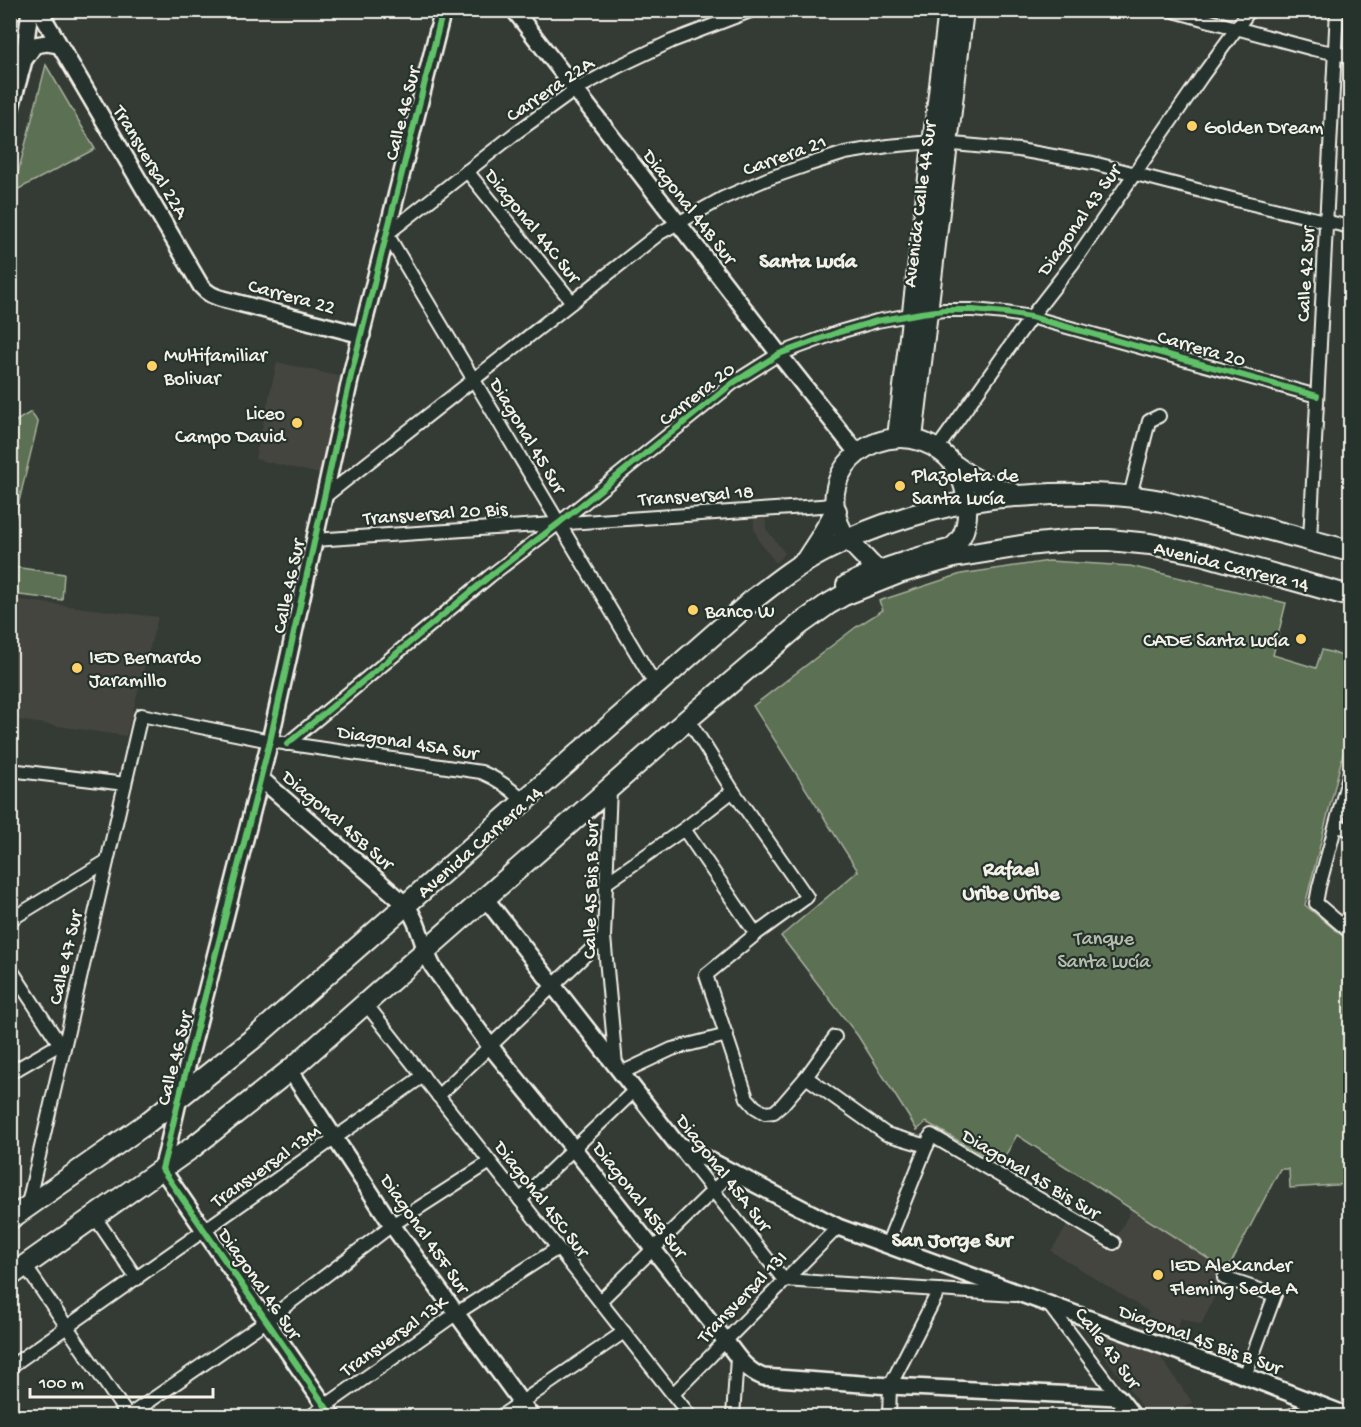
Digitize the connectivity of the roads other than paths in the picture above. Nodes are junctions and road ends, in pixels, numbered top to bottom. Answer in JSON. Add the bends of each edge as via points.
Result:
{"nodes":[{"id":1,"x":30,"y":10,"type":"edge"},
{"id":2,"x":39,"y":10,"type":"edge"},
{"id":3,"x":443,"y":10,"type":"edge"},
{"id":4,"x":514,"y":10,"type":"edge"},
{"id":5,"x":753,"y":10,"type":"edge"},
{"id":6,"x":948,"y":10,"type":"edge"},
{"id":7,"x":964,"y":10,"type":"edge"},
{"id":8,"x":1170,"y":10,"type":"edge"},
{"id":9,"x":1250,"y":10,"type":"edge"},
{"id":10,"x":1337,"y":10,"type":"edge"},
{"id":11,"x":1236,"y":29,"type":"junction"},
{"id":12,"x":59,"y":45,"type":"junction"},
{"id":13,"x":1335,"y":54,"type":"junction"},
{"id":14,"x":1350,"y":56,"type":"edge"},
{"id":15,"x":23,"y":64,"type":"junction"},
{"id":16,"x":575,"y":90,"type":"junction"},
{"id":17,"x":10,"y":111,"type":"edge"},
{"id":18,"x":940,"y":143,"type":"junction"},
{"id":19,"x":467,"y":171,"type":"junction"},
{"id":20,"x":1134,"y":174,"type":"junction"},
{"id":21,"x":677,"y":222,"type":"junction"},
{"id":22,"x":1326,"y":222,"type":"junction"},
{"id":23,"x":1350,"y":227,"type":"edge"},
{"id":24,"x":387,"y":234,"type":"junction"},
{"id":25,"x":212,"y":295,"type":"joint"},
{"id":26,"x":572,"y":303,"type":"junction"},
{"id":27,"x":920,"y":313,"type":"junction"},
{"id":28,"x":1031,"y":317,"type":"junction"},
{"id":29,"x":362,"y":335,"type":"junction"},
{"id":30,"x":779,"y":354,"type":"junction"},
{"id":31,"x":474,"y":380,"type":"junction"},
{"id":32,"x":1317,"y":396,"type":"junction"},
{"id":33,"x":1159,"y":416,"type":"dead end"},
{"id":34,"x":905,"y":438,"type":"junction"},
{"id":35,"x":937,"y":449,"type":"junction"},
{"id":36,"x":858,"y":454,"type":"junction"},
{"id":37,"x":955,"y":466,"type":"junction"},
{"id":38,"x":1020,"y":496,"type":"junction"},
{"id":39,"x":1130,"y":496,"type":"junction"},
{"id":40,"x":323,"y":498,"type":"junction"},
{"id":41,"x":967,"y":502,"type":"junction"},
{"id":42,"x":836,"y":508,"type":"junction"},
{"id":43,"x":559,"y":523,"type":"junction"},
{"id":44,"x":849,"y":539,"type":"junction"},
{"id":45,"x":314,"y":540,"type":"junction"},
{"id":46,"x":1310,"y":540,"type":"junction"},
{"id":47,"x":1350,"y":551,"type":"edge"},
{"id":48,"x":803,"y":563,"type":"junction"},
{"id":49,"x":882,"y":574,"type":"junction"},
{"id":50,"x":1350,"y":596,"type":"edge"},
{"id":51,"x":656,"y":686,"type":"junction"},
{"id":52,"x":688,"y":719,"type":"junction"},
{"id":53,"x":278,"y":742,"type":"junction"},
{"id":54,"x":11,"y":771,"type":"edge"},
{"id":55,"x":1350,"y":772,"type":"edge"},
{"id":56,"x":260,"y":778,"type":"junction"},
{"id":57,"x":125,"y":784,"type":"junction"},
{"id":58,"x":610,"y":787,"type":"junction"},
{"id":59,"x":733,"y":791,"type":"junction"},
{"id":60,"x":524,"y":802,"type":"junction"},
{"id":61,"x":1336,"y":825,"type":"junction"},
{"id":62,"x":684,"y":829,"type":"junction"},
{"id":63,"x":1350,"y":830,"type":"edge"},
{"id":64,"x":107,"y":861,"type":"junction"},
{"id":65,"x":606,"y":883,"type":"junction"},
{"id":66,"x":485,"y":898,"type":"junction"},
{"id":67,"x":405,"y":904,"type":"junction"},
{"id":68,"x":10,"y":920,"type":"edge"},
{"id":69,"x":1350,"y":932,"type":"edge"},
{"id":70,"x":756,"y":934,"type":"junction"},
{"id":71,"x":604,"y":937,"type":"junction"},
{"id":72,"x":426,"y":951,"type":"junction"},
{"id":73,"x":10,"y":968,"type":"edge"},
{"id":74,"x":553,"y":986,"type":"junction"},
{"id":75,"x":366,"y":1004,"type":"junction"},
{"id":76,"x":727,"y":1035,"type":"junction"},
{"id":77,"x":835,"y":1037,"type":"dead end"},
{"id":78,"x":61,"y":1046,"type":"junction"},
{"id":79,"x":490,"y":1046,"type":"junction"},
{"id":80,"x":619,"y":1069,"type":"junction"},
{"id":81,"x":290,"y":1070,"type":"junction"},
{"id":82,"x":10,"y":1072,"type":"edge"},
{"id":83,"x":423,"y":1076,"type":"junction"},
{"id":84,"x":806,"y":1077,"type":"junction"},
{"id":85,"x":635,"y":1090,"type":"junction"},
{"id":86,"x":438,"y":1096,"type":"junction"},
{"id":87,"x":179,"y":1098,"type":"junction"},
{"id":88,"x":335,"y":1139,"type":"junction"},
{"id":89,"x":929,"y":1141,"type":"junction"},
{"id":90,"x":676,"y":1143,"type":"junction"},
{"id":91,"x":574,"y":1149,"type":"junction"},
{"id":92,"x":490,"y":1162,"type":"junction"},
{"id":93,"x":162,"y":1169,"type":"junction"},
{"id":94,"x":732,"y":1172,"type":"junction"},
{"id":95,"x":713,"y":1190,"type":"junction"},
{"id":96,"x":520,"y":1200,"type":"junction"},
{"id":97,"x":19,"y":1213,"type":"edge"},
{"id":98,"x":392,"y":1225,"type":"junction"},
{"id":99,"x":101,"y":1226,"type":"dead end"},
{"id":100,"x":838,"y":1227,"type":"junction"},
{"id":101,"x":205,"y":1232,"type":"junction"},
{"id":102,"x":1114,"y":1243,"type":"dead end"},
{"id":103,"x":887,"y":1245,"type":"junction"},
{"id":104,"x":558,"y":1248,"type":"junction"},
{"id":105,"x":653,"y":1249,"type":"junction"},
{"id":106,"x":18,"y":1271,"type":"edge"},
{"id":107,"x":1224,"y":1278,"type":"dead end"},
{"id":108,"x":137,"y":1279,"type":"junction"},
{"id":109,"x":784,"y":1280,"type":"junction"},
{"id":110,"x":939,"y":1290,"type":"junction"},
{"id":111,"x":1025,"y":1296,"type":"junction"},
{"id":112,"x":600,"y":1301,"type":"junction"},
{"id":113,"x":1049,"y":1305,"type":"junction"},
{"id":114,"x":457,"y":1313,"type":"junction"},
{"id":115,"x":266,"y":1321,"type":"junction"},
{"id":116,"x":67,"y":1328,"type":"junction"},
{"id":117,"x":624,"y":1332,"type":"junction"},
{"id":118,"x":725,"y":1340,"type":"junction"},
{"id":119,"x":737,"y":1358,"type":"junction"},
{"id":120,"x":10,"y":1367,"type":"edge"},
{"id":121,"x":1245,"y":1376,"type":"junction"},
{"id":122,"x":890,"y":1386,"type":"junction"},
{"id":123,"x":673,"y":1394,"type":"junction"},
{"id":124,"x":1118,"y":1397,"type":"junction"},
{"id":125,"x":521,"y":1402,"type":"junction"},
{"id":126,"x":1319,"y":1405,"type":"junction"},
{"id":127,"x":329,"y":1411,"type":"edge"},
{"id":128,"x":1348,"y":1412,"type":"edge"},
{"id":129,"x":685,"y":1415,"type":"edge"},
{"id":130,"x":128,"y":1416,"type":"edge"},
{"id":131,"x":311,"y":1416,"type":"edge"},
{"id":132,"x":501,"y":1416,"type":"edge"},
{"id":133,"x":531,"y":1416,"type":"edge"},
{"id":134,"x":733,"y":1416,"type":"edge"},
{"id":135,"x":889,"y":1416,"type":"edge"},
{"id":136,"x":1133,"y":1416,"type":"edge"},
{"id":137,"x":1290,"y":1416,"type":"edge"}],
"edges":[{"from":1,"to":15,"type":"street"},
{"from":2,"to":12,"type":"street","name":"Transversal 22A"},
{"from":3,"to":24,"type":"street","name":"Calle 46 Sur"},
{"from":4,"to":16,"type":"street","name":"Diagonal 44B Sur"},
{"from":5,"to":16,"type":"street","name":"Carrera 22A","via":[[672,41]]},
{"from":6,"to":18,"type":"main road","name":"Avenida Calle 44 Sur"},
{"from":7,"to":18,"type":"main road","name":"Avenida Calle 44 Sur"},
{"from":8,"to":11,"type":"street"},
{"from":9,"to":11,"type":"street","name":"Diagonal 43 Sur"},
{"from":10,"to":13,"type":"street","name":"Calle 42 Sur"},
{"from":11,"to":13,"type":"street"},
{"from":11,"to":20,"type":"street","name":"Diagonal 43 Sur"},
{"from":12,"to":15,"type":"street","via":[[35,45]]},
{"from":12,"to":25,"type":"street","name":"Transversal 22A","via":[[201,286]]},
{"from":13,"to":14,"type":"street"},
{"from":13,"to":22,"type":"street","name":"Calle 42 Sur"},
{"from":15,"to":17,"type":"street"},
{"from":16,"to":19,"type":"street","name":"Carrera 22A"},
{"from":16,"to":21,"type":"street","name":"Diagonal 44B Sur"},
{"from":18,"to":20,"type":"street","name":"Carrera 21","via":[[1053,155]]},
{"from":18,"to":21,"type":"street","name":"Carrera 21","via":[[856,151],[807,165],[723,198]]},
{"from":18,"to":27,"type":"main road","name":"Avenida Calle 44 Sur"},
{"from":19,"to":24,"type":"street","name":"Carrera 22A"},
{"from":19,"to":26,"type":"street","name":"Diagonal 44C Sur"},
{"from":20,"to":22,"type":"street","name":"Carrera 21"},
{"from":20,"to":28,"type":"street","name":"Diagonal 43 Sur"},
{"from":21,"to":26,"type":"street","name":"Carrera 21"},
{"from":21,"to":30,"type":"street","name":"Diagonal 44B Sur"},
{"from":22,"to":23,"type":"street","name":"Carrera 21"},
{"from":22,"to":32,"type":"street","name":"Calle 42 Sur"},
{"from":24,"to":29,"type":"street","name":"Calle 46 Sur"},
{"from":24,"to":31,"type":"street","name":"Diagonal 45 Sur"},
{"from":25,"to":29,"type":"street","name":"Carrera 22"},
{"from":26,"to":31,"type":"street","name":"Carrera 21"},
{"from":27,"to":28,"type":"street","name":"Carrera 20","via":[[973,310]]},
{"from":27,"to":30,"type":"street","name":"Carrera 20","via":[[839,332]]},
{"from":27,"to":34,"type":"main road","name":"Avenida Calle 44 Sur"},
{"from":28,"to":32,"type":"street","name":"Carrera 20"},
{"from":28,"to":35,"type":"street","name":"Diagonal 43 Sur"},
{"from":29,"to":40,"type":"street","name":"Calle 46 Sur"},
{"from":30,"to":36,"type":"street","name":"Diagonal 44B Sur"},
{"from":30,"to":43,"type":"street","name":"Carrera 20","via":[[733,383]]},
{"from":31,"to":40,"type":"street","name":"Carrera 21"},
{"from":31,"to":43,"type":"street","name":"Diagonal 45 Sur"},
{"from":32,"to":46,"type":"street","name":"Calle 42 Sur"},
{"from":33,"to":39,"type":"street","via":[[1149,421]]},
{"from":34,"to":35,"type":"main road"},
{"from":34,"to":36,"type":"main road","via":[[883,439]]},
{"from":35,"to":37,"type":"main road"},
{"from":36,"to":42,"type":"main road","via":[[842,471],[835,493]]},
{"from":37,"to":38,"type":"main road","via":[[983,484]]},
{"from":37,"to":41,"type":"main road"},
{"from":38,"to":39,"type":"main road","name":"Avenida Carrera 14"},
{"from":38,"to":41,"type":"main road","name":"Avenida Carrera 14"},
{"from":39,"to":46,"type":"main road","name":"Avenida Carrera 14"},
{"from":40,"to":45,"type":"street","name":"Calle 46 Sur"},
{"from":41,"to":44,"type":"main road","name":"Avenida Carrera 14"},
{"from":41,"to":49,"type":"main road","name":"Avenida Carrera 14","via":[[965,528],[954,546],[910,559]]},
{"from":42,"to":43,"type":"street","name":"Transversal 18"},
{"from":42,"to":44,"type":"main road"},
{"from":42,"to":48,"type":"main road"},
{"from":43,"to":45,"type":"street","name":"Transversal 20 Bis"},
{"from":43,"to":51,"type":"street","name":"Diagonal 45 Sur"},
{"from":43,"to":53,"type":"street","name":"Carrera 20"},
{"from":44,"to":48,"type":"main road","name":"Avenida Carrera 14"},
{"from":44,"to":49,"type":"main road"},
{"from":45,"to":53,"type":"street","name":"Calle 46 Sur"},
{"from":46,"to":47,"type":"main road","name":"Avenida Carrera 14"},
{"from":48,"to":51,"type":"main road","name":"Avenida Carrera 14","via":[[754,599]]},
{"from":49,"to":50,"type":"main road","name":"Avenida Carrera 14","via":[[992,550],[1109,540],[1201,554]]},
{"from":49,"to":52,"type":"main road","name":"Avenida Carrera 14","via":[[799,625]]},
{"from":51,"to":60,"type":"main road","name":"Avenida Carrera 14"},
{"from":52,"to":58,"type":"main road","name":"Avenida Carrera 14"},
{"from":52,"to":59,"type":"street"},
{"from":53,"to":56,"type":"street","name":"Calle 46 Sur"},
{"from":53,"to":57,"type":"street","name":"Calle 47 Sur","via":[[141,715]]},
{"from":53,"to":60,"type":"street","name":"Diagonal 45A Sur","via":[[481,772],[496,778]]},
{"from":54,"to":57,"type":"street"},
{"from":55,"to":61,"type":"street"},
{"from":56,"to":67,"type":"street","name":"Diagonal 45B Sur"},
{"from":56,"to":87,"type":"street","name":"Calle 46 Sur"},
{"from":57,"to":64,"type":"street","name":"Calle 47 Sur"},
{"from":58,"to":65,"type":"street","name":"Calle 45 Bis B Sur"},
{"from":58,"to":66,"type":"main road","name":"Avenida Carrera 14"},
{"from":59,"to":62,"type":"street"},
{"from":59,"to":70,"type":"street","via":[[807,897]]},
{"from":60,"to":67,"type":"main road","name":"Avenida Carrera 14"},
{"from":61,"to":63,"type":"street"},
{"from":61,"to":69,"type":"street","via":[[1316,903]]},
{"from":62,"to":65,"type":"street"},
{"from":62,"to":70,"type":"street"},
{"from":64,"to":68,"type":"street"},
{"from":64,"to":78,"type":"street","name":"Calle 47 Sur"},
{"from":65,"to":71,"type":"street","name":"Calle 45 Bis B Sur"},
{"from":66,"to":72,"type":"main road","name":"Avenida Carrera 14"},
{"from":66,"to":74,"type":"street","name":"Diagonal 45A Sur"},
{"from":67,"to":72,"type":"street","name":"Diagonal 45B Sur"},
{"from":67,"to":87,"type":"main road","name":"Avenida Carrera 14","via":[[274,1022]]},
{"from":70,"to":76,"type":"street","via":[[706,975]]},
{"from":71,"to":74,"type":"street"},
{"from":71,"to":80,"type":"street","name":"Calle 45 Bis B Sur"},
{"from":72,"to":75,"type":"main road","name":"Avenida Carrera 14"},
{"from":72,"to":79,"type":"street","name":"Diagonal 45B Sur","via":[[437,975]]},
{"from":73,"to":78,"type":"street"},
{"from":74,"to":79,"type":"street"},
{"from":74,"to":80,"type":"street","name":"Diagonal 45A Sur"},
{"from":75,"to":81,"type":"main road","name":"Avenida Carrera 14"},
{"from":75,"to":83,"type":"street","name":"Diagonal 45C Sur"},
{"from":76,"to":80,"type":"street","via":[[672,1049]]},
{"from":76,"to":84,"type":"street","via":[[747,1098],[765,1113],[782,1105]]},
{"from":77,"to":84,"type":"street"},
{"from":78,"to":82,"type":"street"},
{"from":78,"to":97,"type":"street","name":"Calle 47 Sur"},
{"from":79,"to":86,"type":"street"},
{"from":79,"to":91,"type":"street","name":"Diagonal 45B Sur"},
{"from":80,"to":85,"type":"street","name":"Diagonal 45A Sur"},
{"from":81,"to":88,"type":"street","name":"Diagonal 45F Sur"},
{"from":81,"to":93,"type":"main road","name":"Avenida Carrera 14"},
{"from":83,"to":86,"type":"street","name":"Diagonal 45C Sur"},
{"from":83,"to":88,"type":"street","name":"Transversal 13M"},
{"from":84,"to":89,"type":"street","name":"Diagonal 45 Bis Sur","via":[[886,1134]]},
{"from":85,"to":90,"type":"street","name":"Diagonal 45A Sur"},
{"from":85,"to":91,"type":"street"},
{"from":86,"to":92,"type":"street","name":"Diagonal 45C Sur"},
{"from":87,"to":93,"type":"street","name":"Calle 46 Sur"},
{"from":87,"to":97,"type":"main road","name":"Avenida Carrera 14"},
{"from":88,"to":98,"type":"street","name":"Diagonal 45F Sur"},
{"from":88,"to":101,"type":"street","name":"Transversal 13M"},
{"from":89,"to":102,"type":"street","name":"Diagonal 45 Bis Sur"},
{"from":89,"to":103,"type":"street"},
{"from":90,"to":94,"type":"street","name":"Diagonal 45 Bis B Sur"},
{"from":90,"to":95,"type":"street","name":"Diagonal 45A Sur"},
{"from":91,"to":96,"type":"street"},
{"from":91,"to":105,"type":"street","name":"Diagonal 45B Sur"},
{"from":92,"to":96,"type":"street","name":"Diagonal 45C Sur"},
{"from":92,"to":98,"type":"street"},
{"from":93,"to":101,"type":"street","name":"Diagonal 46 Sur"},
{"from":93,"to":106,"type":"main road","name":"Avenida Carrera 14"},
{"from":94,"to":95,"type":"street"},
{"from":94,"to":100,"type":"street","name":"Diagonal 45 Bis B Sur"},
{"from":95,"to":105,"type":"street"},
{"from":95,"to":109,"type":"street","name":"Diagonal 45A Sur"},
{"from":96,"to":104,"type":"street","name":"Diagonal 45C Sur"},
{"from":98,"to":114,"type":"street","name":"Diagonal 45F Sur"},
{"from":98,"to":115,"type":"street"},
{"from":99,"to":108,"type":"street"},
{"from":100,"to":103,"type":"street","name":"Diagonal 45 Bis B Sur"},
{"from":100,"to":109,"type":"street","name":"Transversal 13I"},
{"from":101,"to":108,"type":"street","name":"Transversal 13M"},
{"from":101,"to":115,"type":"street","name":"Diagonal 46 Sur"},
{"from":103,"to":111,"type":"street","name":"Diagonal 45 Bis B Sur"},
{"from":104,"to":112,"type":"street","name":"Diagonal 45C Sur"},
{"from":104,"to":114,"type":"street","name":"Transversal 13K"},
{"from":105,"to":112,"type":"street"},
{"from":105,"to":118,"type":"street","name":"Diagonal 45B Sur"},
{"from":106,"to":116,"type":"street"},
{"from":107,"to":121,"type":"street","via":[[1275,1295]]},
{"from":108,"to":116,"type":"street","name":"Transversal 13M"},
{"from":109,"to":110,"type":"street"},
{"from":109,"to":118,"type":"street","name":"Transversal 13I"},
{"from":110,"to":111,"type":"street"},
{"from":110,"to":122,"type":"street"},
{"from":111,"to":113,"type":"street","name":"Diagonal 45 Bis B Sur"},
{"from":112,"to":117,"type":"street","name":"Diagonal 45C Sur"},
{"from":113,"to":121,"type":"street","name":"Diagonal 45 Bis B Sur"},
{"from":113,"to":124,"type":"street","name":"Calle 43 Sur"},
{"from":114,"to":125,"type":"street","name":"Diagonal 45F Sur"},
{"from":114,"to":127,"type":"street","name":"Transversal 13K"},
{"from":115,"to":127,"type":"street","name":"Diagonal 46 Sur"},
{"from":115,"to":130,"type":"street"},
{"from":116,"to":120,"type":"street","name":"Transversal 13M"},
{"from":116,"to":130,"type":"street"},
{"from":117,"to":123,"type":"street","name":"Diagonal 45C Sur"},
{"from":117,"to":125,"type":"street"},
{"from":118,"to":119,"type":"street","name":"Diagonal 45B Sur"},
{"from":118,"to":123,"type":"street","name":"Transversal 13I"},
{"from":119,"to":122,"type":"street","name":"Diagonal 45B Sur","via":[[763,1377]]},
{"from":119,"to":134,"type":"street"},
{"from":121,"to":126,"type":"street","name":"Diagonal 45 Bis B Sur"},
{"from":122,"to":124,"type":"street","name":"Diagonal 45B Sur"},
{"from":122,"to":135,"type":"street"},
{"from":123,"to":129,"type":"street","name":"Diagonal 45C Sur"},
{"from":124,"to":136,"type":"street","name":"Calle 43 Sur"},
{"from":125,"to":132,"type":"street"},
{"from":125,"to":133,"type":"street","name":"Diagonal 45F Sur"},
{"from":126,"to":128,"type":"street","name":"Diagonal 45 Bis B Sur"},
{"from":126,"to":137,"type":"street"},
{"from":127,"to":131,"type":"street","name":"Transversal 13K"}]}
